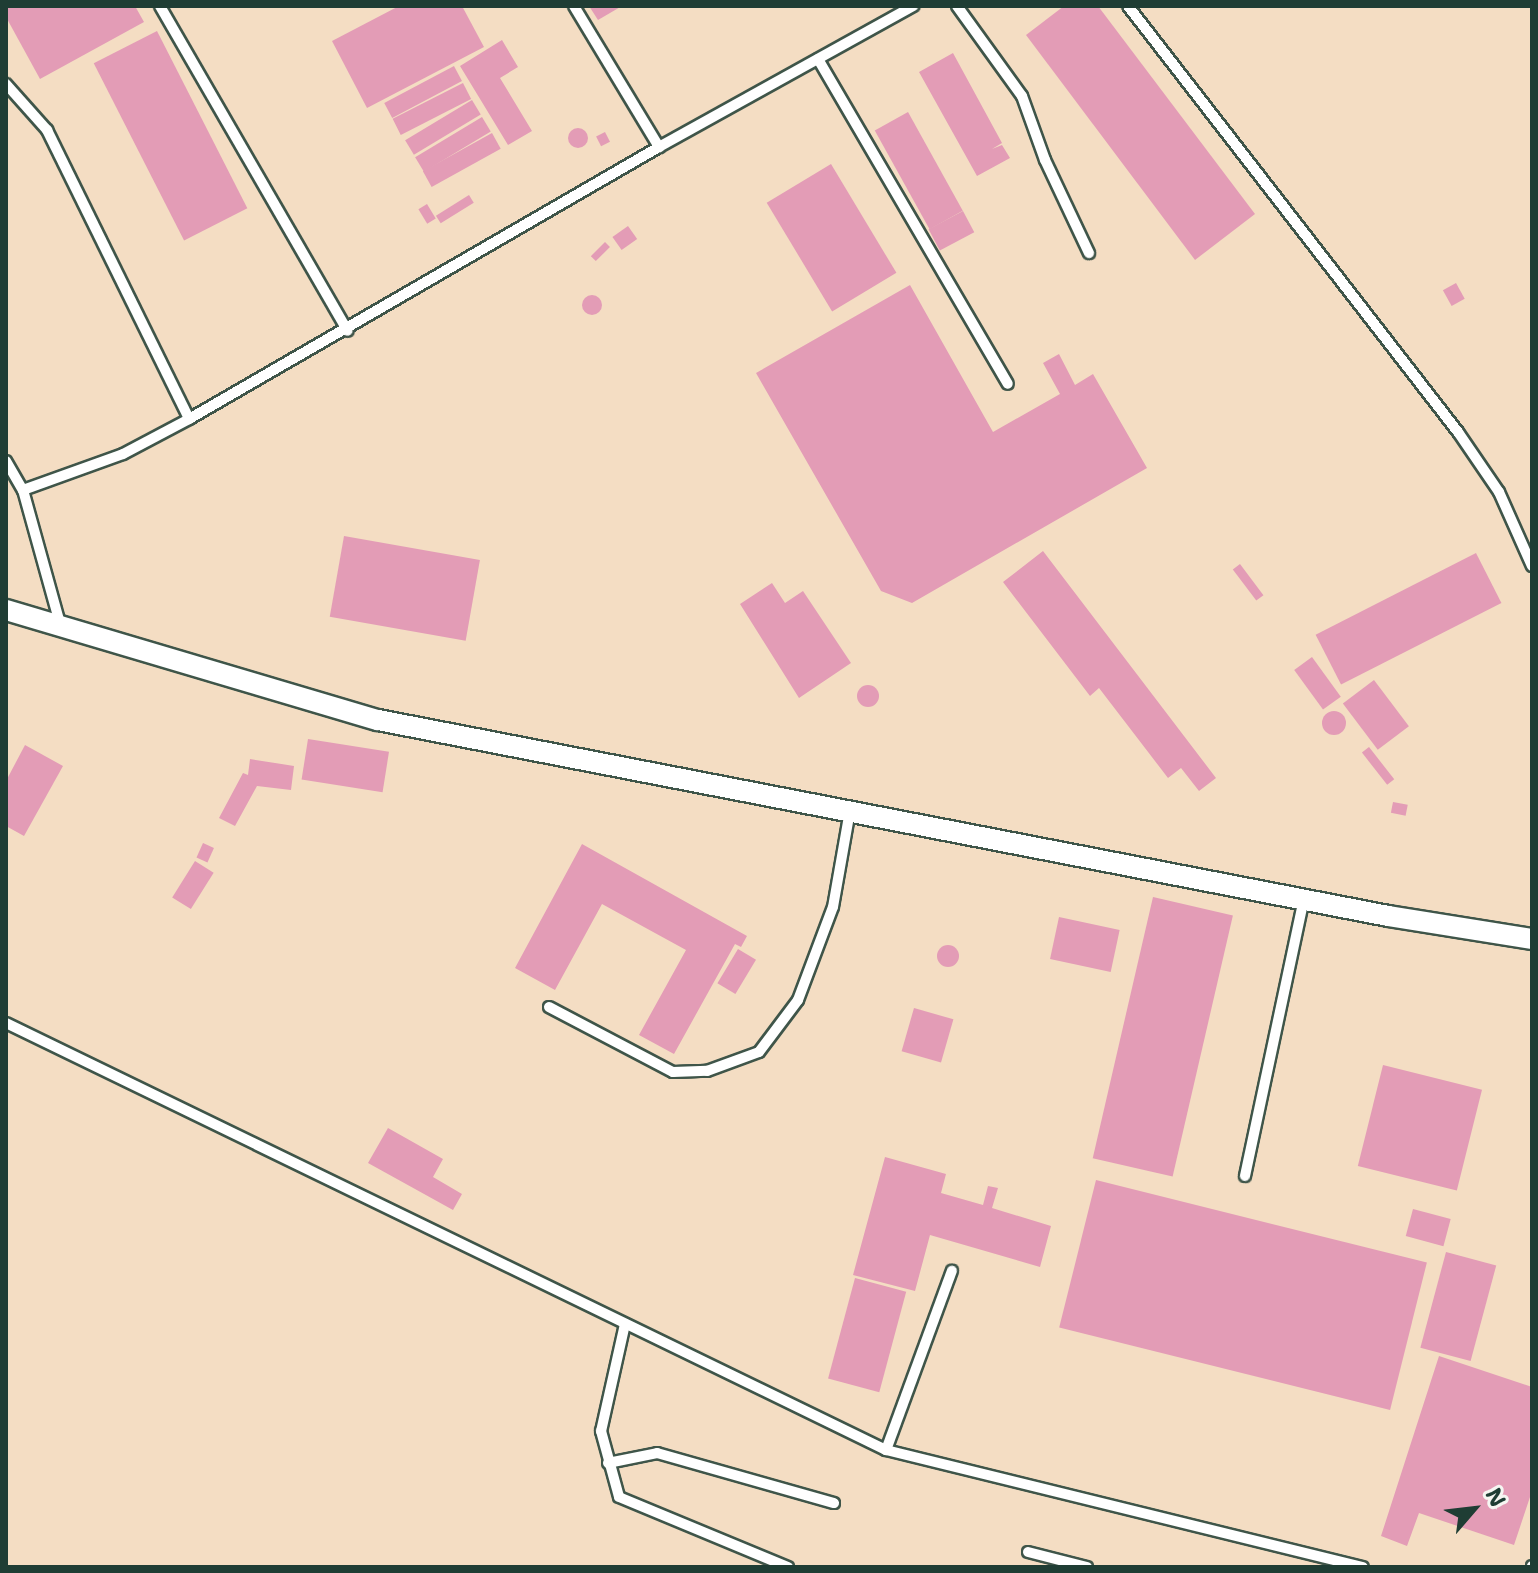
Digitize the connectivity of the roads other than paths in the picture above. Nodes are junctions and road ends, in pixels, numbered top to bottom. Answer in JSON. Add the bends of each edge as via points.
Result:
{"nodes":[{"id":1,"x":160,"y":6,"type":"edge"},
{"id":2,"x":574,"y":6,"type":"edge"},
{"id":3,"x":913,"y":6,"type":"edge"},
{"id":4,"x":957,"y":6,"type":"edge"},
{"id":5,"x":1128,"y":6,"type":"edge"},
{"id":6,"x":818,"y":59,"type":"junction"},
{"id":7,"x":6,"y":84,"type":"edge"},
{"id":8,"x":659,"y":147,"type":"junction"},
{"id":9,"x":1089,"y":253,"type":"dead end"},
{"id":10,"x":348,"y":331,"type":"junction"},
{"id":11,"x":1008,"y":384,"type":"dead end"},
{"id":12,"x":189,"y":419,"type":"junction"},
{"id":13,"x":6,"y":461,"type":"edge"},
{"id":14,"x":23,"y":490,"type":"junction"},
{"id":15,"x":1532,"y":566,"type":"edge"},
{"id":16,"x":6,"y":610,"type":"edge"},
{"id":17,"x":60,"y":623,"type":"junction"},
{"id":18,"x":850,"y":811,"type":"junction"},
{"id":19,"x":1304,"y":898,"type":"junction"},
{"id":20,"x":1532,"y":939,"type":"edge"},
{"id":21,"x":549,"y":1007,"type":"dead end"},
{"id":22,"x":6,"y":1023,"type":"edge"},
{"id":23,"x":1245,"y":1176,"type":"dead end"},
{"id":24,"x":952,"y":1271,"type":"dead end"},
{"id":25,"x":625,"y":1324,"type":"junction"},
{"id":26,"x":886,"y":1450,"type":"junction"},
{"id":27,"x":608,"y":1463,"type":"junction"},
{"id":28,"x":834,"y":1503,"type":"dead end"},
{"id":29,"x":1028,"y":1552,"type":"dead end"},
{"id":30,"x":788,"y":1567,"type":"edge"},
{"id":31,"x":1087,"y":1567,"type":"edge"},
{"id":32,"x":1363,"y":1567,"type":"edge"}],
"edges":[{"from":1,"to":10,"type":"lane"},
{"from":2,"to":8,"type":"lane"},
{"from":3,"to":6,"type":"lane"},
{"from":4,"to":9,"type":"lane","via":[[1022,96]]},
{"from":5,"to":15,"type":"lane","via":[[1458,432],[1499,492]]},
{"from":6,"to":8,"type":"lane"},
{"from":6,"to":11,"type":"lane"},
{"from":7,"to":12,"type":"lane","via":[[47,130]]},
{"from":8,"to":10,"type":"lane"},
{"from":10,"to":12,"type":"lane"},
{"from":12,"to":14,"type":"lane","via":[[123,454]]},
{"from":13,"to":14,"type":"lane"},
{"from":14,"to":17,"type":"lane"},
{"from":16,"to":17,"type":"street"},
{"from":17,"to":18,"type":"street","via":[[378,720]]},
{"from":18,"to":19,"type":"street"},
{"from":18,"to":21,"type":"lane","via":[[833,907],[798,1000],[759,1052],[707,1071],[673,1072]]},
{"from":19,"to":20,"type":"street"},
{"from":19,"to":23,"type":"lane"},
{"from":22,"to":25,"type":"lane"},
{"from":24,"to":26,"type":"lane"},
{"from":25,"to":26,"type":"lane"},
{"from":25,"to":27,"type":"lane","via":[[601,1431]]},
{"from":26,"to":32,"type":"lane"},
{"from":27,"to":28,"type":"lane","via":[[657,1453]]},
{"from":27,"to":30,"type":"lane","via":[[619,1497]]},
{"from":29,"to":31,"type":"lane"}]}
